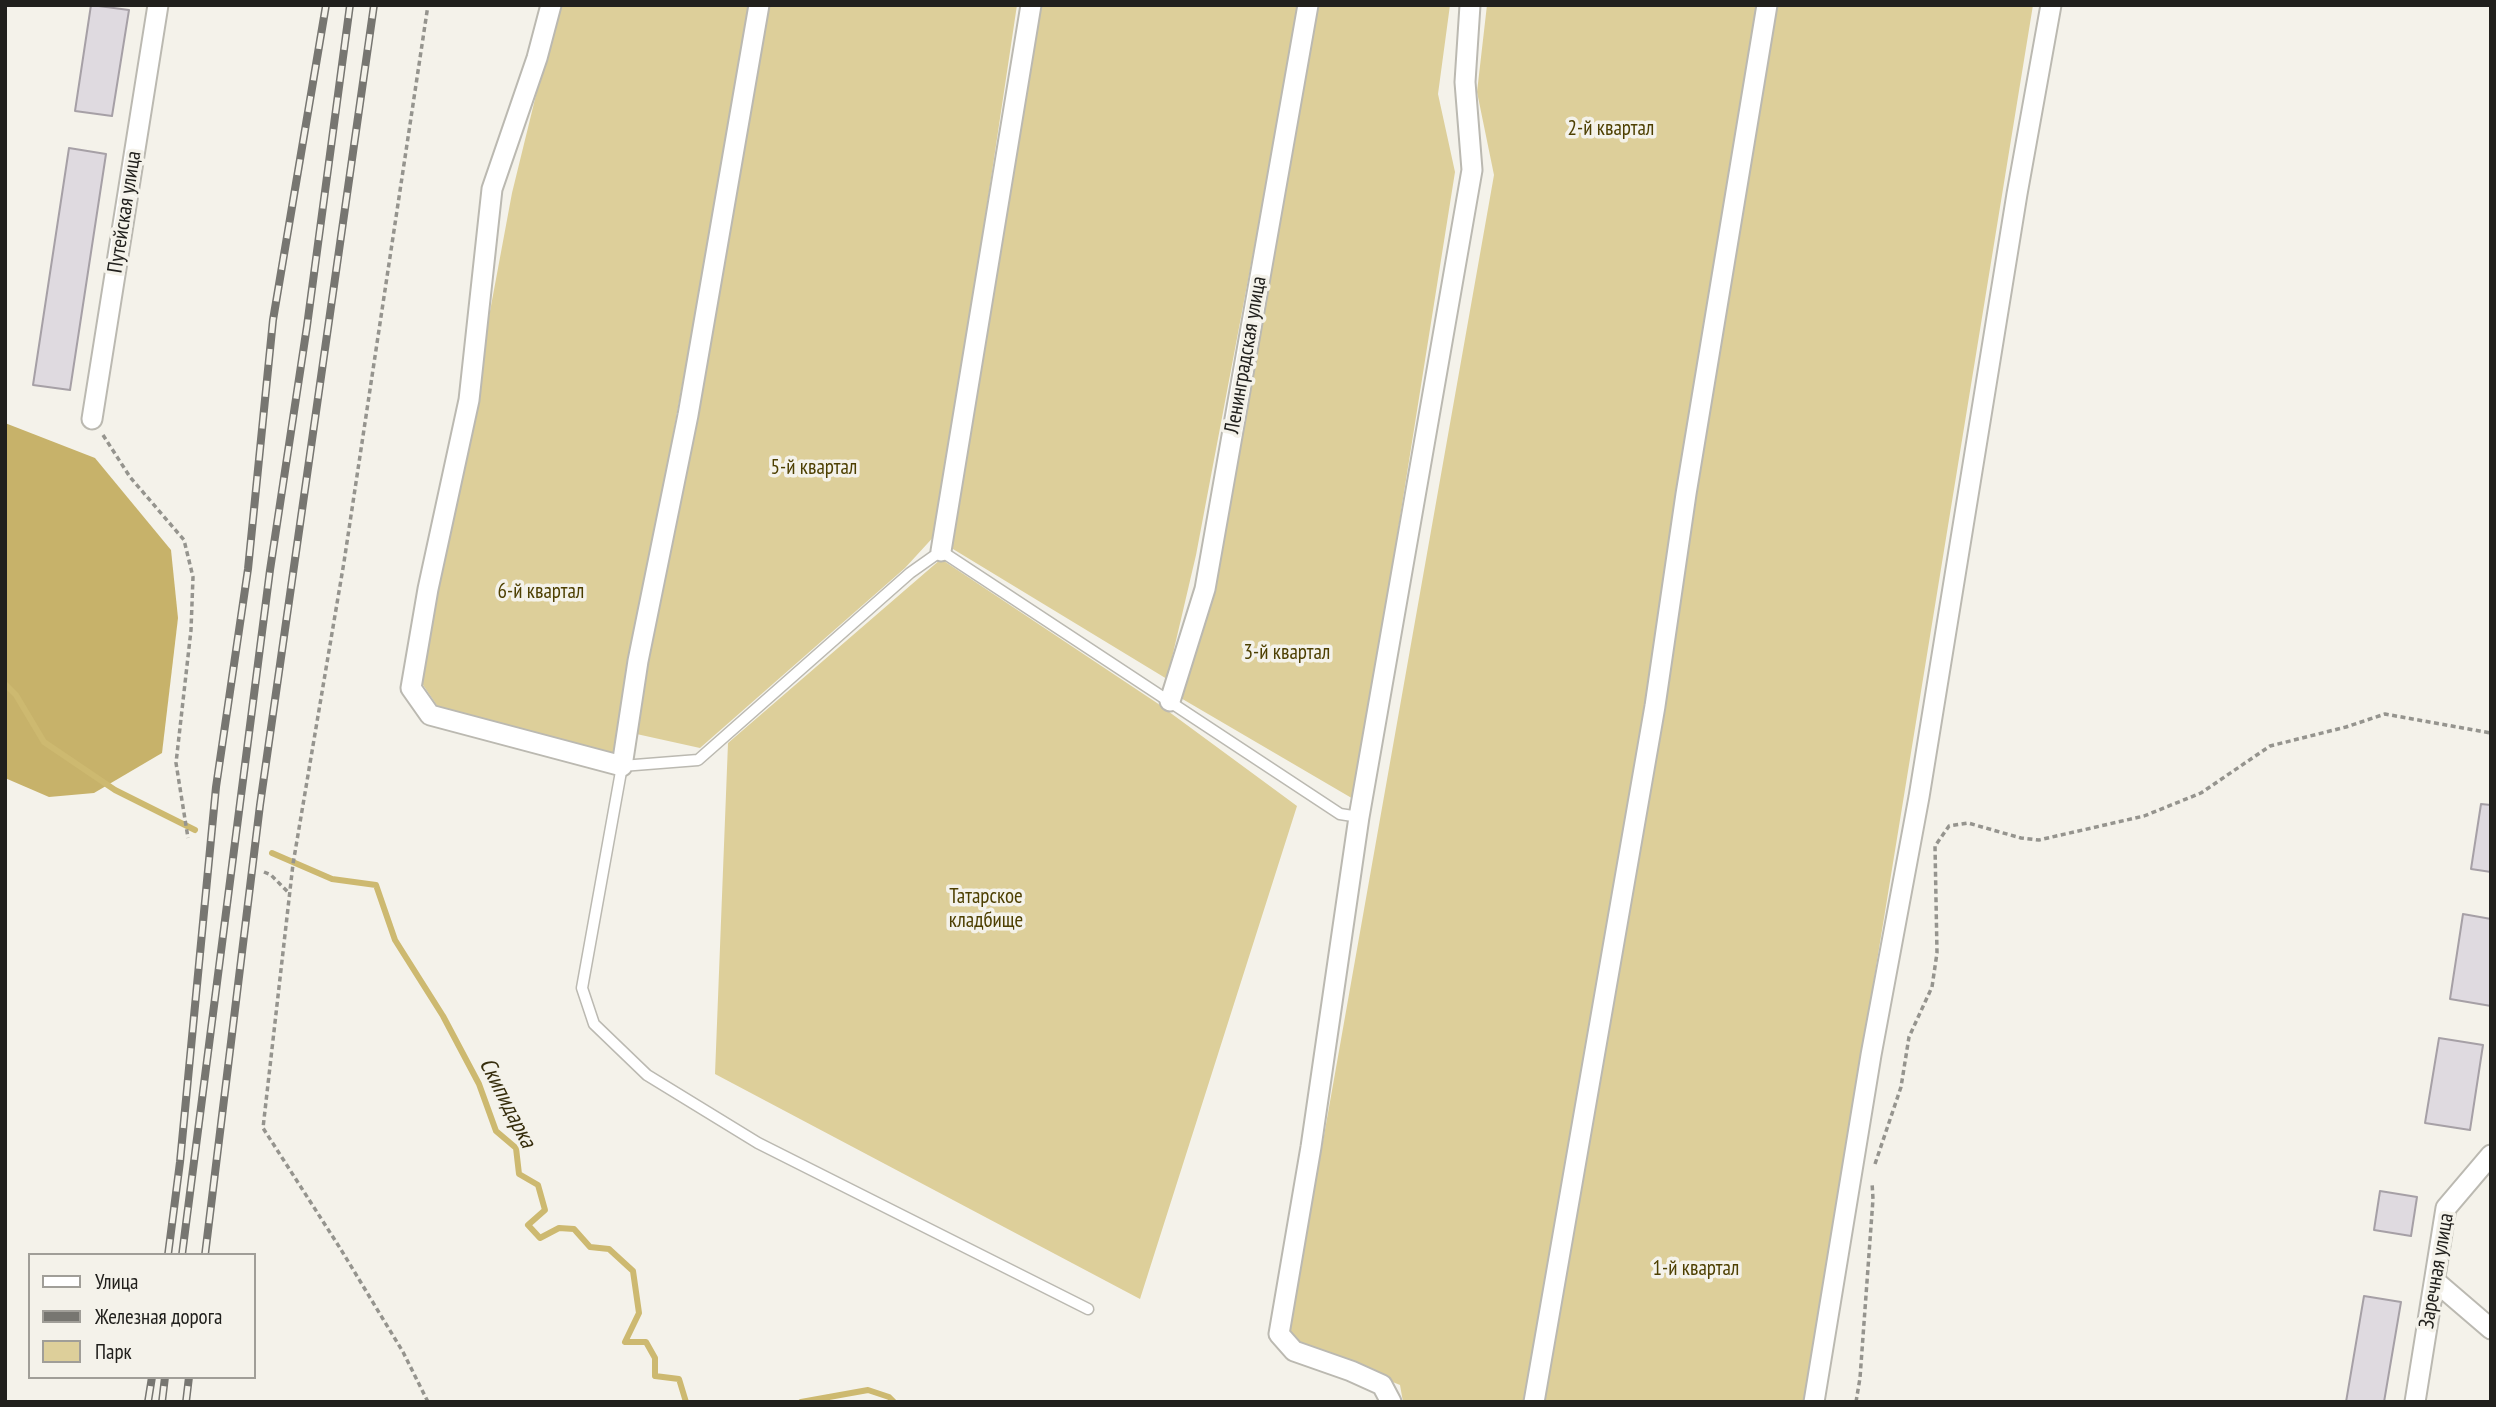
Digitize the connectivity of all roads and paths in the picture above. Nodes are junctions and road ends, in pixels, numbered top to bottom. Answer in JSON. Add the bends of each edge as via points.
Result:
{"nodes":[{"id":1,"x":158,"y":5,"type":"edge"},
{"id":2,"x":428,"y":5,"type":"edge"},
{"id":3,"x":551,"y":5,"type":"edge"},
{"id":4,"x":759,"y":5,"type":"edge"},
{"id":5,"x":1031,"y":5,"type":"edge"},
{"id":6,"x":1308,"y":5,"type":"edge"},
{"id":7,"x":1470,"y":5,"type":"edge"},
{"id":8,"x":1766,"y":5,"type":"edge"},
{"id":9,"x":2051,"y":5,"type":"edge"},
{"id":10,"x":92,"y":419,"type":"joint"},
{"id":11,"x":941,"y":551,"type":"junction"},
{"id":12,"x":1170,"y":701,"type":"junction"},
{"id":13,"x":2491,"y":733,"type":"edge"},
{"id":14,"x":622,"y":766,"type":"junction"},
{"id":15,"x":1359,"y":817,"type":"junction"},
{"id":16,"x":188,"y":838,"type":"dead end"},
{"id":17,"x":264,"y":872,"type":"dead end"},
{"id":18,"x":290,"y":894,"type":"junction"},
{"id":19,"x":2491,"y":1155,"type":"edge"},
{"id":20,"x":1875,"y":1166,"type":"dead end"},
{"id":21,"x":1872,"y":1178,"type":"dead end"},
{"id":22,"x":2435,"y":1281,"type":"junction"},
{"id":23,"x":1088,"y":1309,"type":"dead end"},
{"id":24,"x":2491,"y":1329,"type":"edge"},
{"id":25,"x":428,"y":1402,"type":"edge"},
{"id":26,"x":1391,"y":1402,"type":"edge"},
{"id":27,"x":1534,"y":1402,"type":"edge"},
{"id":28,"x":1814,"y":1402,"type":"edge"},
{"id":29,"x":1856,"y":1402,"type":"edge"},
{"id":30,"x":2415,"y":1402,"type":"edge"}],
"edges":[{"from":1,"to":10,"type":"street","name":"Путейская улица"},
{"from":2,"to":18,"type":"path"},
{"from":3,"to":14,"type":"street","via":[[492,189],[469,400],[411,688],[430,715]]},
{"from":4,"to":14,"type":"street"},
{"from":5,"to":11,"type":"street"},
{"from":6,"to":12,"type":"street","name":"Ленинградская улица","via":[[1205,589]]},
{"from":7,"to":15,"type":"street","via":[[1465,82],[1472,170]]},
{"from":8,"to":27,"type":"street","via":[[1654,706]]},
{"from":9,"to":28,"type":"street"},
{"from":10,"to":16,"type":"path","via":[[130,477],[184,540],[193,577],[176,763]]},
{"from":11,"to":12,"type":"lane"},
{"from":11,"to":14,"type":"lane","via":[[910,573],[698,760]]},
{"from":12,"to":15,"type":"lane","via":[[1340,814]]},
{"from":13,"to":20,"type":"path","via":[[2385,715],[2270,746],[2201,793],[2144,816],[2039,840],[1968,823],[1949,826],[1935,846],[1937,953],[1932,987],[1909,1037],[1900,1087]]},
{"from":14,"to":23,"type":"lane","via":[[582,988],[594,1024],[647,1075],[758,1143]]},
{"from":15,"to":26,"type":"street","via":[[1279,1334],[1294,1351],[1382,1385]]},
{"from":17,"to":18,"type":"path"},
{"from":18,"to":25,"type":"path","via":[[263,1128],[389,1329]]},
{"from":19,"to":22,"type":"street","name":"Заречная улица","via":[[2446,1208]]},
{"from":21,"to":29,"type":"path"},
{"from":22,"to":24,"type":"street"},
{"from":22,"to":30,"type":"street","name":"Заречная улица"}]}
